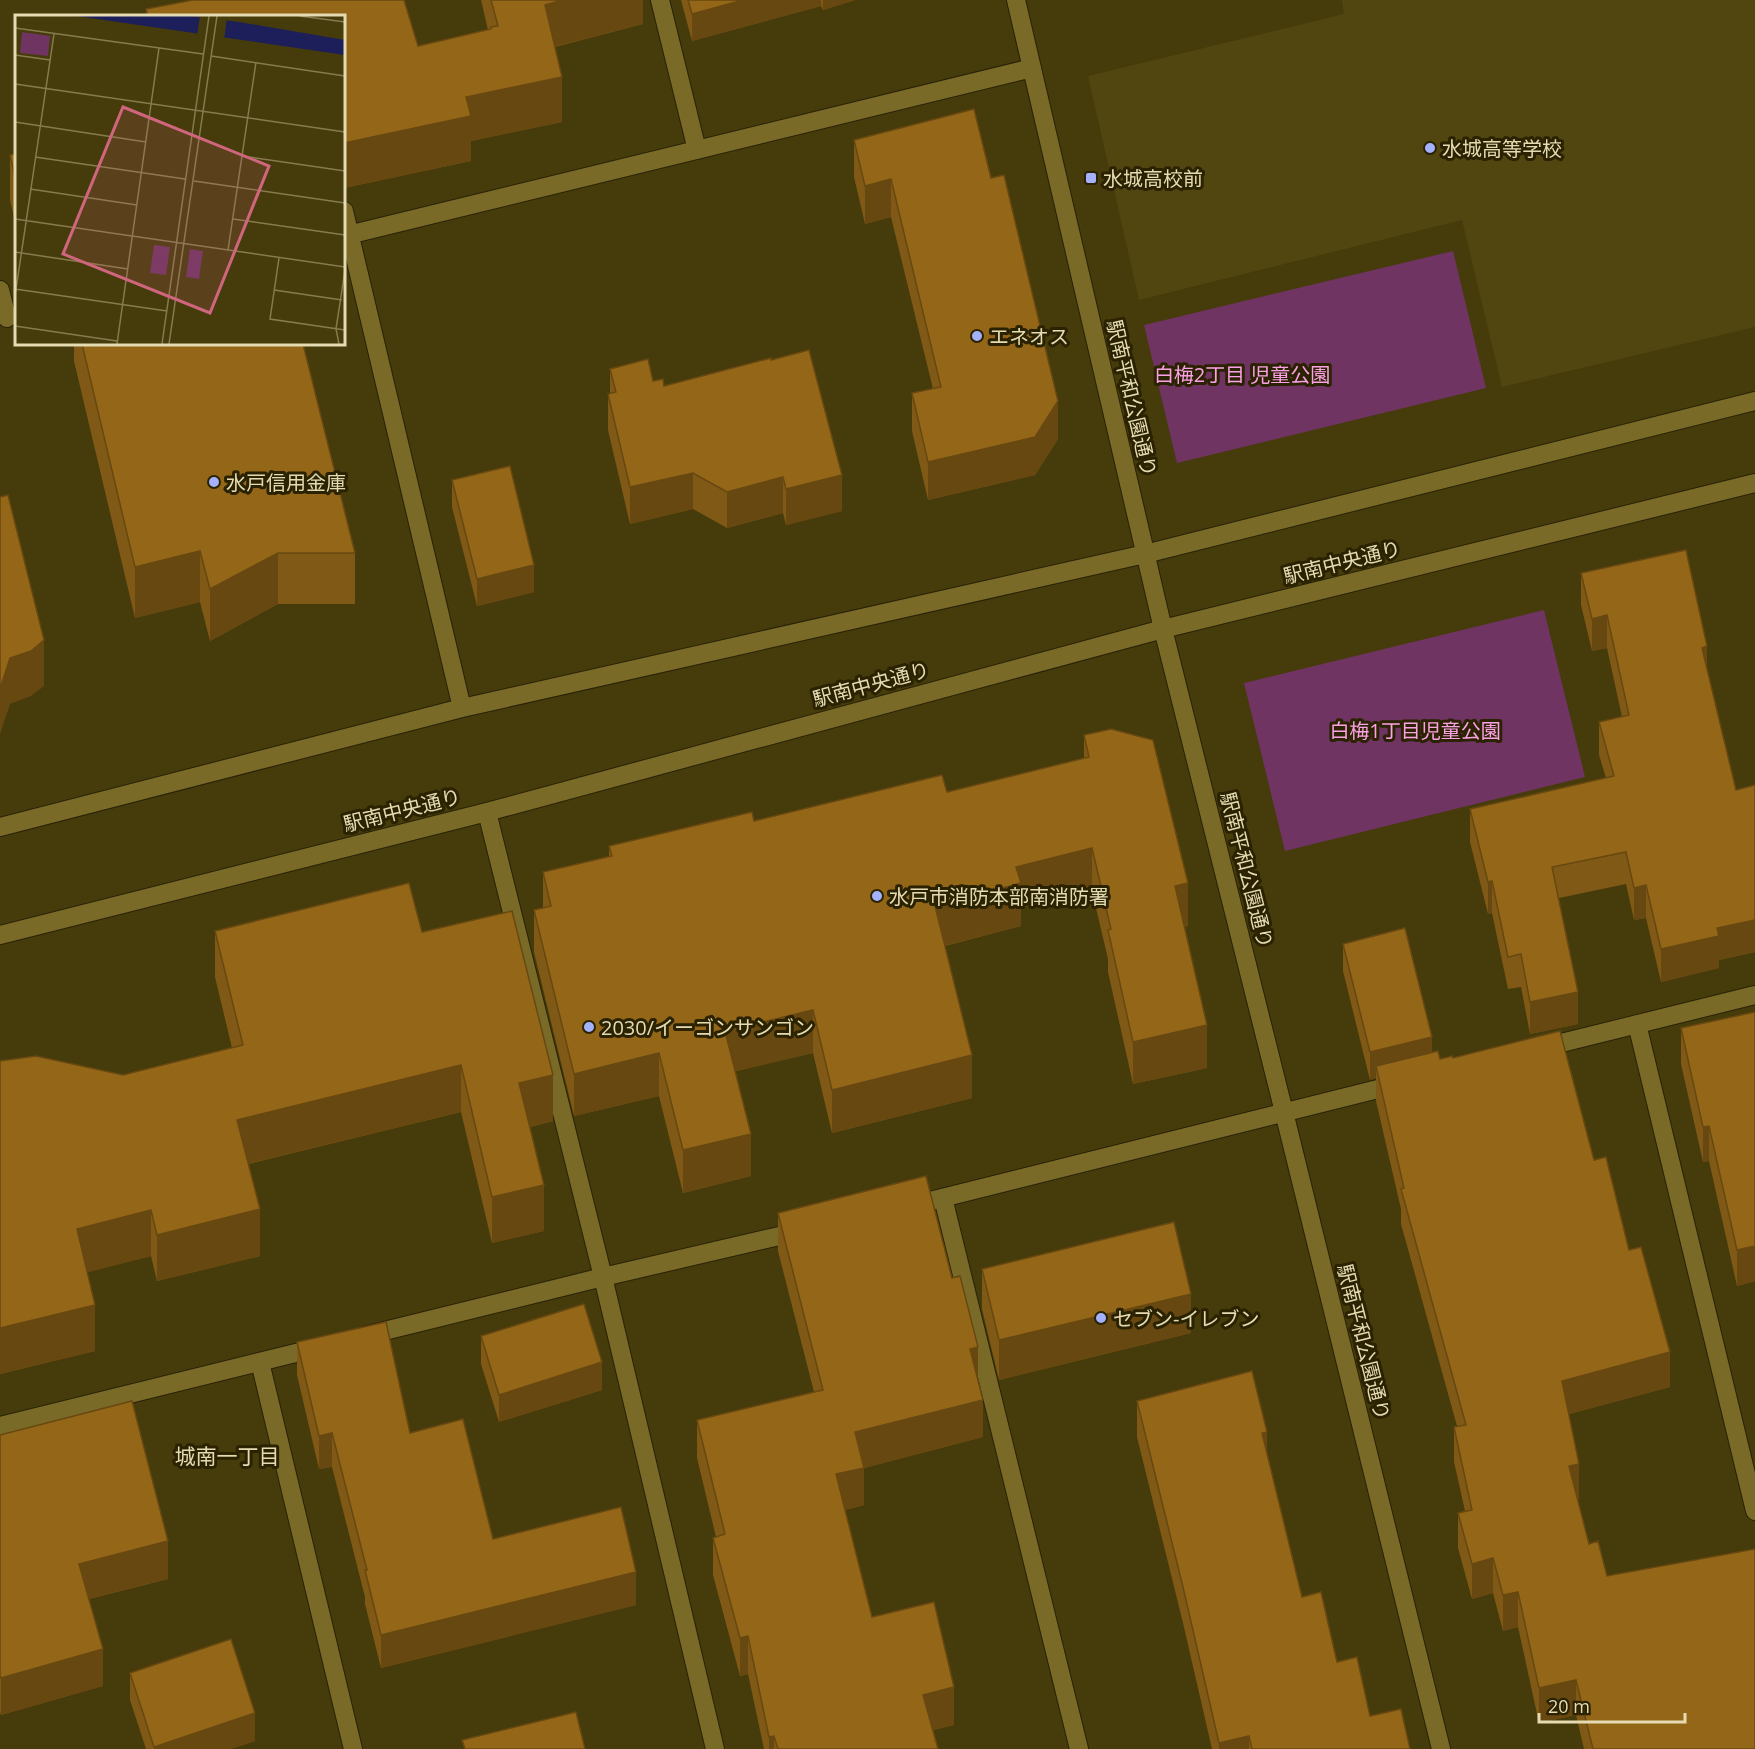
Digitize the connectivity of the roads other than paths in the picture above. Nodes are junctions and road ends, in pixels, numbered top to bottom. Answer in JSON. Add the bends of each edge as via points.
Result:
{"nodes":[{"id":1,"x":660,"y":0,"type":"edge"},
{"id":2,"x":1016,"y":0,"type":"edge"},
{"id":3,"x":1032,"y":68,"type":"junction"},
{"id":4,"x":697,"y":150,"type":"junction"},
{"id":5,"x":346,"y":235,"type":"edge"},
{"id":6,"x":0,"y":290,"type":"edge"},
{"id":7,"x":8,"y":318,"type":"edge"},
{"id":8,"x":1755,"y":402,"type":"edge"},
{"id":9,"x":1755,"y":483,"type":"edge"},
{"id":10,"x":1145,"y":554,"type":"junction"},
{"id":11,"x":1163,"y":629,"type":"junction"},
{"id":12,"x":462,"y":708,"type":"junction"},
{"id":13,"x":487,"y":812,"type":"junction"},
{"id":14,"x":0,"y":827,"type":"edge"},
{"id":15,"x":0,"y":934,"type":"edge"},
{"id":16,"x":1755,"y":995,"type":"edge"},
{"id":17,"x":1637,"y":1024,"type":"junction"},
{"id":18,"x":1524,"y":1052,"type":"edge"},
{"id":19,"x":1410,"y":1081,"type":"edge"},
{"id":20,"x":1284,"y":1112,"type":"junction"},
{"id":21,"x":943,"y":1198,"type":"junction"},
{"id":22,"x":898,"y":1209,"type":"edge"},
{"id":23,"x":819,"y":1227,"type":"edge"},
{"id":24,"x":603,"y":1277,"type":"junction"},
{"id":25,"x":260,"y":1362,"type":"junction"},
{"id":26,"x":0,"y":1426,"type":"edge"},
{"id":27,"x":1755,"y":1510,"type":"edge"},
{"id":28,"x":353,"y":1749,"type":"edge"},
{"id":29,"x":715,"y":1749,"type":"edge"},
{"id":30,"x":1079,"y":1749,"type":"edge"},
{"id":31,"x":1441,"y":1749,"type":"edge"}],
"edges":[{"from":1,"to":4,"type":"street"},
{"from":2,"to":3,"type":"street","name":"駅南平和公園通り"},
{"from":3,"to":4,"type":"street"},
{"from":3,"to":10,"type":"street","name":"駅南平和公園通り"},
{"from":4,"to":5,"type":"street"},
{"from":5,"to":12,"type":"street"},
{"from":6,"to":7,"type":"street"},
{"from":8,"to":10,"type":"street"},
{"from":9,"to":11,"type":"street","name":"駅南中央通り"},
{"from":10,"to":11,"type":"street","name":"駅南平和公園通り"},
{"from":10,"to":12,"type":"street"},
{"from":11,"to":13,"type":"street","name":"駅南中央通り"},
{"from":11,"to":20,"type":"street","name":"駅南平和公園通り"},
{"from":12,"to":14,"type":"street"},
{"from":13,"to":15,"type":"street","name":"駅南中央通り"},
{"from":13,"to":24,"type":"street"},
{"from":16,"to":17,"type":"street"},
{"from":17,"to":18,"type":"street"},
{"from":17,"to":27,"type":"street"},
{"from":19,"to":20,"type":"street"},
{"from":20,"to":21,"type":"street"},
{"from":20,"to":31,"type":"street","name":"駅南平和公園通り"},
{"from":21,"to":22,"type":"street"},
{"from":21,"to":30,"type":"street"},
{"from":23,"to":24,"type":"street"},
{"from":24,"to":25,"type":"street"},
{"from":24,"to":29,"type":"street"},
{"from":25,"to":26,"type":"street"},
{"from":25,"to":28,"type":"street"}]}
